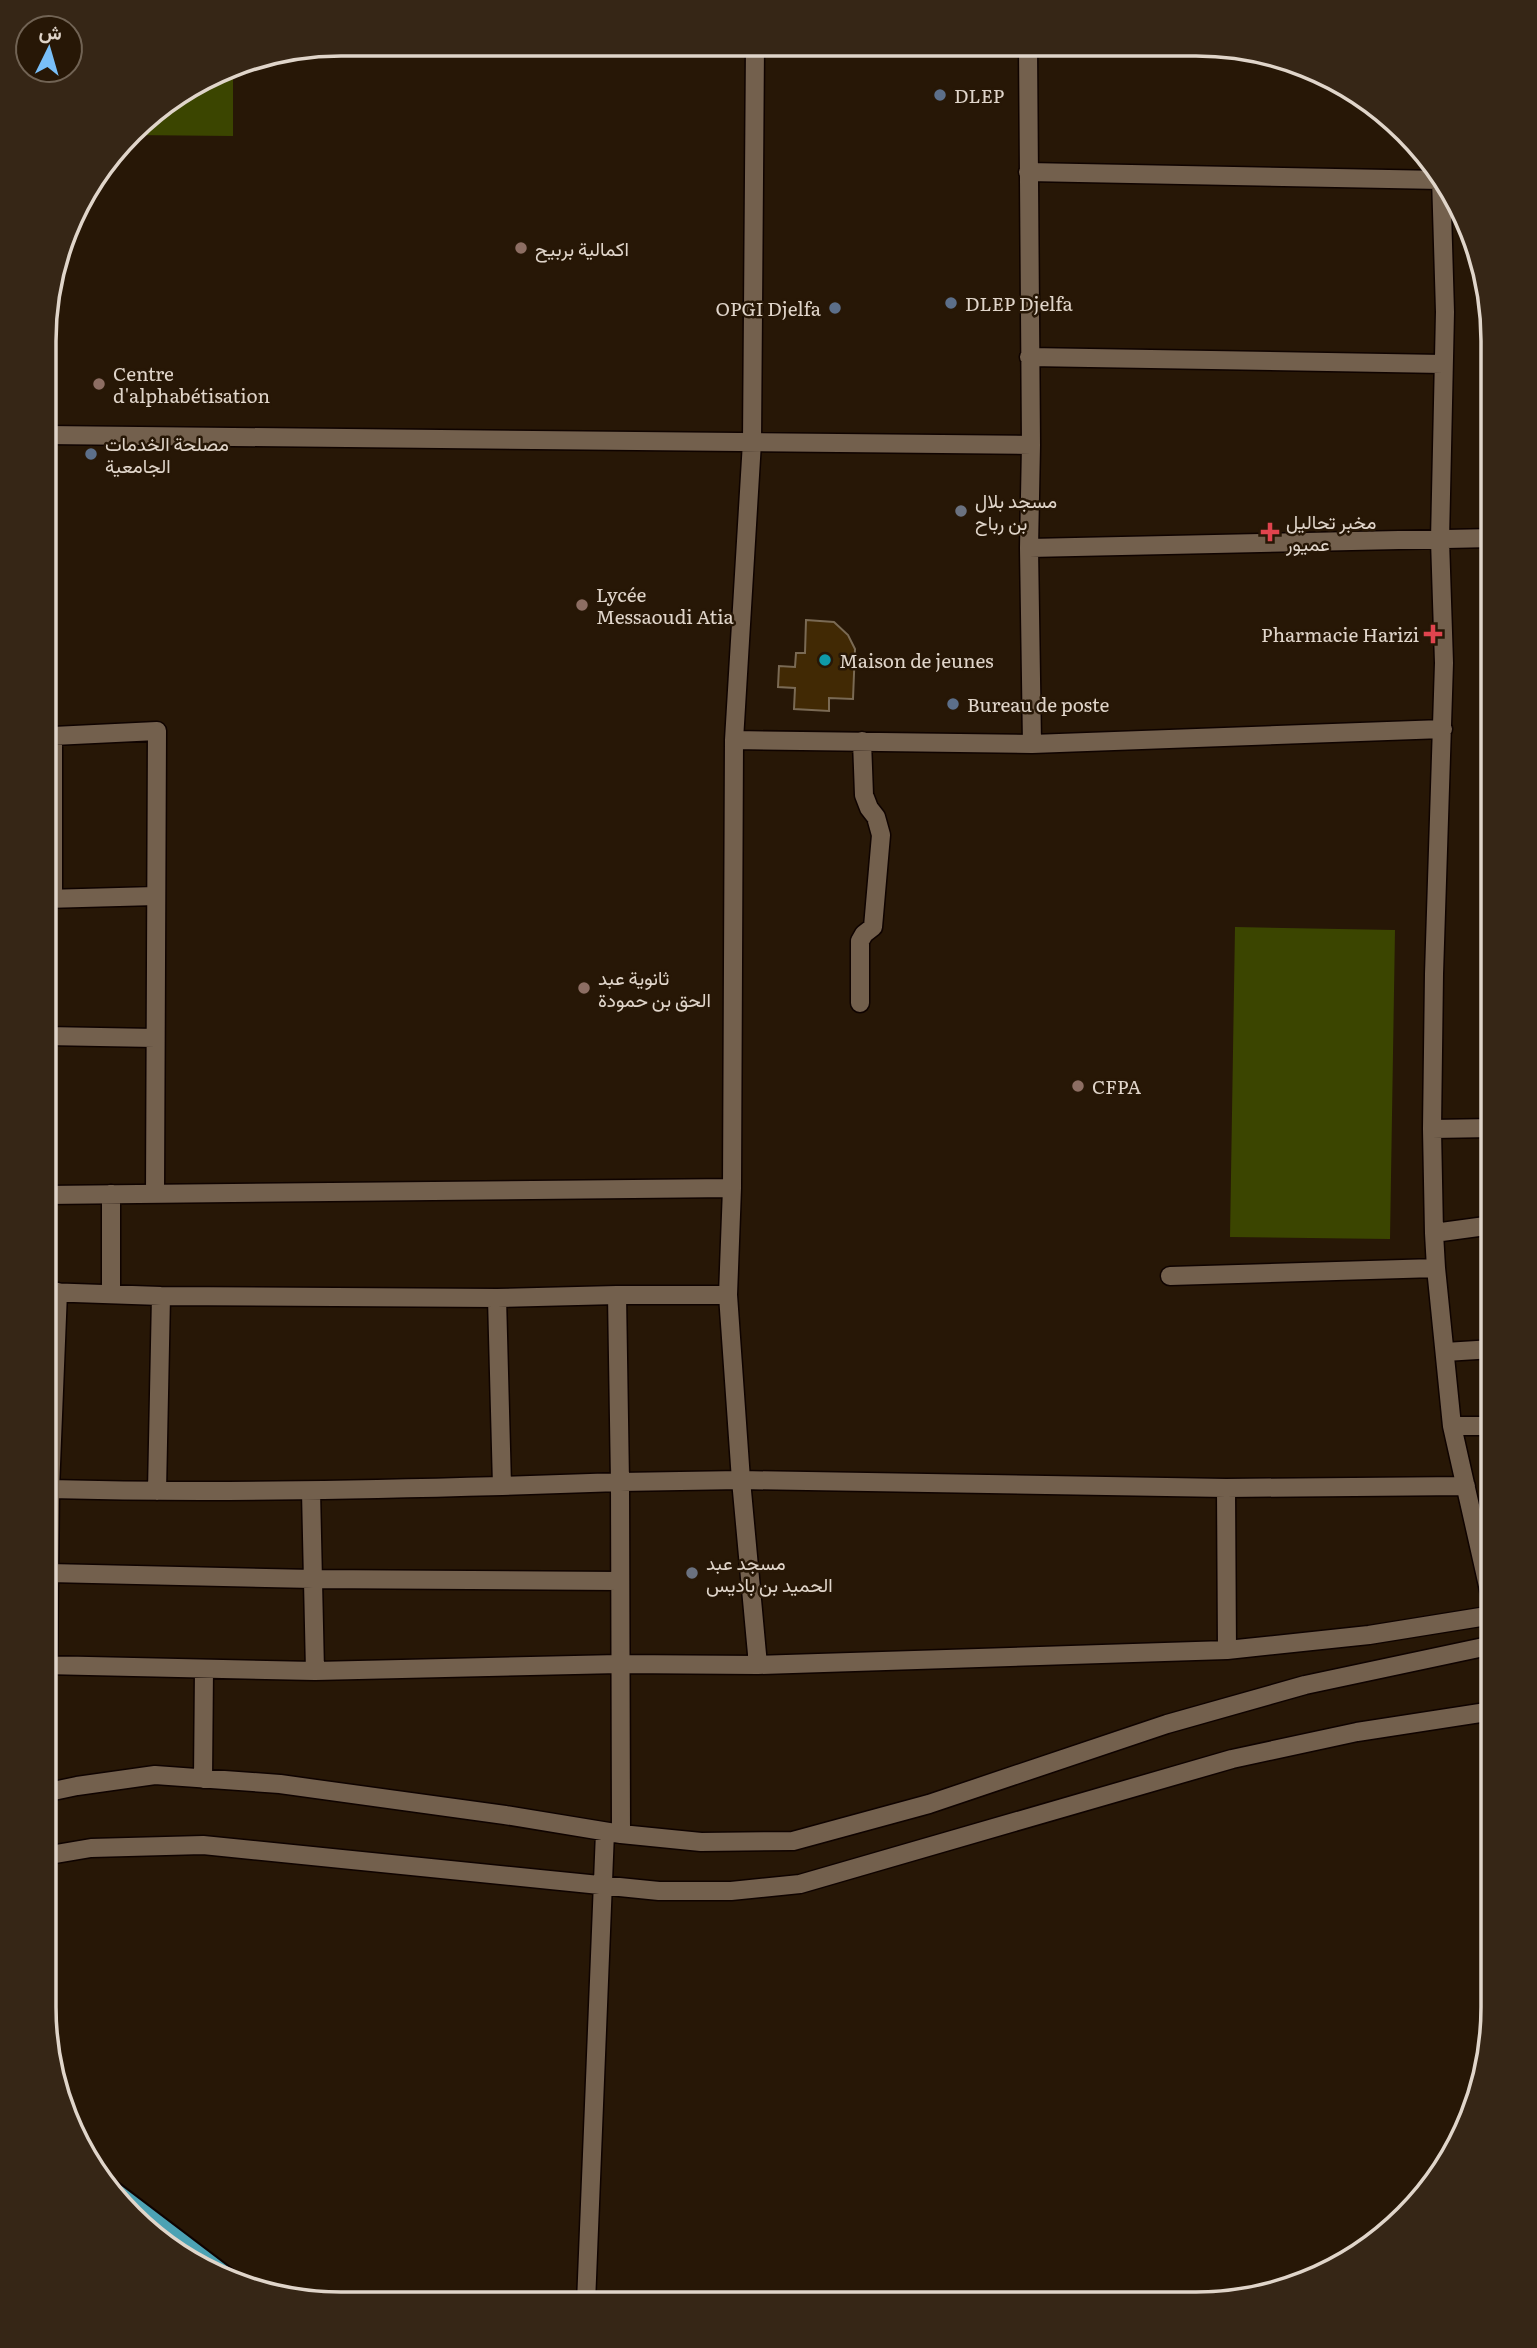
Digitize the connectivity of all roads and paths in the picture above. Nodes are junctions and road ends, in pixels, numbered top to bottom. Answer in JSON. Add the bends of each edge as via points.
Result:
{"nodes":[{"id":1,"x":755,"y":56,"type":"edge"},
{"id":2,"x":1028,"y":56,"type":"edge"},
{"id":3,"x":1028,"y":172,"type":"junction"},
{"id":4,"x":1429,"y":178,"type":"edge"},
{"id":5,"x":1442,"y":197,"type":"edge"},
{"id":6,"x":1029,"y":357,"type":"junction"},
{"id":7,"x":1444,"y":364,"type":"junction"},
{"id":8,"x":56,"y":435,"type":"edge"},
{"id":9,"x":751,"y":442,"type":"junction"},
{"id":10,"x":1031,"y":445,"type":"junction"},
{"id":11,"x":1481,"y":538,"type":"edge"},
{"id":12,"x":1440,"y":540,"type":"junction"},
{"id":13,"x":1029,"y":548,"type":"junction"},
{"id":14,"x":1443,"y":729,"type":"junction"},
{"id":15,"x":56,"y":736,"type":"edge"},
{"id":16,"x":734,"y":740,"type":"junction"},
{"id":17,"x":862,"y":741,"type":"junction"},
{"id":18,"x":1032,"y":744,"type":"junction"},
{"id":19,"x":156,"y":896,"type":"junction"},
{"id":20,"x":56,"y":899,"type":"edge"},
{"id":21,"x":860,"y":1003,"type":"dead end"},
{"id":22,"x":56,"y":1036,"type":"edge"},
{"id":23,"x":155,"y":1038,"type":"junction"},
{"id":24,"x":1481,"y":1128,"type":"edge"},
{"id":25,"x":1432,"y":1129,"type":"junction"},
{"id":26,"x":732,"y":1188,"type":"junction"},
{"id":27,"x":111,"y":1194,"type":"junction"},
{"id":28,"x":155,"y":1194,"type":"junction"},
{"id":29,"x":56,"y":1195,"type":"edge"},
{"id":30,"x":1481,"y":1227,"type":"edge"},
{"id":31,"x":1434,"y":1233,"type":"junction"},
{"id":32,"x":1436,"y":1268,"type":"junction"},
{"id":33,"x":1170,"y":1276,"type":"dead end"},
{"id":34,"x":56,"y":1292,"type":"edge"},
{"id":35,"x":111,"y":1293,"type":"junction"},
{"id":36,"x":617,"y":1295,"type":"junction"},
{"id":37,"x":728,"y":1295,"type":"junction"},
{"id":38,"x":160,"y":1296,"type":"junction"},
{"id":39,"x":497,"y":1298,"type":"junction"},
{"id":40,"x":1481,"y":1350,"type":"edge"},
{"id":41,"x":1445,"y":1352,"type":"junction"},
{"id":42,"x":1452,"y":1426,"type":"junction"},
{"id":43,"x":1481,"y":1426,"type":"edge"},
{"id":44,"x":741,"y":1480,"type":"junction"},
{"id":45,"x":620,"y":1482,"type":"junction"},
{"id":46,"x":502,"y":1486,"type":"junction"},
{"id":47,"x":1466,"y":1486,"type":"junction"},
{"id":48,"x":56,"y":1488,"type":"edge"},
{"id":49,"x":1226,"y":1489,"type":"junction"},
{"id":50,"x":311,"y":1491,"type":"junction"},
{"id":51,"x":157,"y":1492,"type":"junction"},
{"id":52,"x":1481,"y":1554,"type":"edge"},
{"id":53,"x":56,"y":1573,"type":"edge"},
{"id":54,"x":313,"y":1579,"type":"junction"},
{"id":55,"x":619,"y":1581,"type":"junction"},
{"id":56,"x":1481,"y":1617,"type":"edge"},
{"id":57,"x":1481,"y":1648,"type":"edge"},
{"id":58,"x":1227,"y":1650,"type":"junction"},
{"id":59,"x":619,"y":1664,"type":"junction"},
{"id":60,"x":56,"y":1665,"type":"edge"},
{"id":61,"x":758,"y":1665,"type":"junction"},
{"id":62,"x":204,"y":1668,"type":"junction"},
{"id":63,"x":315,"y":1671,"type":"junction"},
{"id":64,"x":1481,"y":1713,"type":"edge"},
{"id":65,"x":203,"y":1779,"type":"junction"},
{"id":66,"x":56,"y":1790,"type":"edge"},
{"id":67,"x":613,"y":1833,"type":"junction"},
{"id":68,"x":56,"y":1854,"type":"edge"},
{"id":69,"x":601,"y":1885,"type":"junction"},
{"id":70,"x":586,"y":2292,"type":"edge"}],
"edges":[{"from":1,"to":9,"type":"street"},
{"from":2,"to":3,"type":"street"},
{"from":3,"to":4,"type":"street"},
{"from":3,"to":6,"type":"street"},
{"from":5,"to":7,"type":"street"},
{"from":6,"to":7,"type":"street"},
{"from":6,"to":10,"type":"street"},
{"from":7,"to":12,"type":"street"},
{"from":8,"to":9,"type":"street"},
{"from":9,"to":10,"type":"street"},
{"from":9,"to":16,"type":"street"},
{"from":10,"to":13,"type":"street"},
{"from":11,"to":12,"type":"street"},
{"from":12,"to":13,"type":"street"},
{"from":12,"to":14,"type":"street"},
{"from":13,"to":18,"type":"street"},
{"from":14,"to":18,"type":"street"},
{"from":14,"to":25,"type":"street"},
{"from":15,"to":19,"type":"street","via":[[157,731]]},
{"from":16,"to":17,"type":"street"},
{"from":16,"to":26,"type":"street"},
{"from":17,"to":18,"type":"street"},
{"from":17,"to":21,"type":"street","via":[[864,795],[881,835],[873,927],[860,941]]},
{"from":19,"to":20,"type":"street"},
{"from":19,"to":23,"type":"street"},
{"from":22,"to":23,"type":"street"},
{"from":23,"to":28,"type":"street"},
{"from":24,"to":25,"type":"street"},
{"from":25,"to":31,"type":"street"},
{"from":26,"to":28,"type":"street"},
{"from":26,"to":37,"type":"street"},
{"from":27,"to":28,"type":"street"},
{"from":27,"to":29,"type":"street"},
{"from":27,"to":35,"type":"street"},
{"from":30,"to":31,"type":"street"},
{"from":31,"to":32,"type":"street"},
{"from":32,"to":33,"type":"street"},
{"from":32,"to":41,"type":"street"},
{"from":34,"to":35,"type":"street"},
{"from":35,"to":38,"type":"street"},
{"from":36,"to":37,"type":"street"},
{"from":36,"to":39,"type":"street"},
{"from":36,"to":45,"type":"street"},
{"from":37,"to":44,"type":"street"},
{"from":38,"to":39,"type":"street"},
{"from":38,"to":51,"type":"street"},
{"from":39,"to":46,"type":"street"},
{"from":40,"to":41,"type":"street"},
{"from":41,"to":42,"type":"street"},
{"from":42,"to":43,"type":"street"},
{"from":42,"to":47,"type":"street"},
{"from":44,"to":45,"type":"street"},
{"from":44,"to":49,"type":"street"},
{"from":44,"to":61,"type":"street"},
{"from":45,"to":46,"type":"street"},
{"from":45,"to":55,"type":"street"},
{"from":46,"to":50,"type":"street"},
{"from":47,"to":49,"type":"street"},
{"from":47,"to":52,"type":"street"},
{"from":48,"to":51,"type":"street"},
{"from":49,"to":58,"type":"street"},
{"from":50,"to":51,"type":"street"},
{"from":50,"to":54,"type":"street"},
{"from":53,"to":54,"type":"street"},
{"from":54,"to":55,"type":"street"},
{"from":54,"to":63,"type":"street"},
{"from":55,"to":59,"type":"street"},
{"from":56,"to":58,"type":"street"},
{"from":57,"to":67,"type":"street","via":[[1305,1685],[1167,1724],[929,1804],[793,1841],[701,1842]]},
{"from":58,"to":61,"type":"street"},
{"from":59,"to":61,"type":"street"},
{"from":59,"to":63,"type":"street"},
{"from":59,"to":67,"type":"street"},
{"from":60,"to":62,"type":"street"},
{"from":62,"to":63,"type":"street"},
{"from":62,"to":65,"type":"street"},
{"from":64,"to":69,"type":"street","via":[[1357,1732],[1232,1759],[800,1884],[731,1891]]},
{"from":65,"to":66,"type":"street","via":[[155,1775]]},
{"from":65,"to":67,"type":"street","via":[[280,1784]]},
{"from":67,"to":69,"type":"street"},
{"from":68,"to":69,"type":"street","via":[[91,1848],[203,1845]]},
{"from":69,"to":70,"type":"street"}]}
